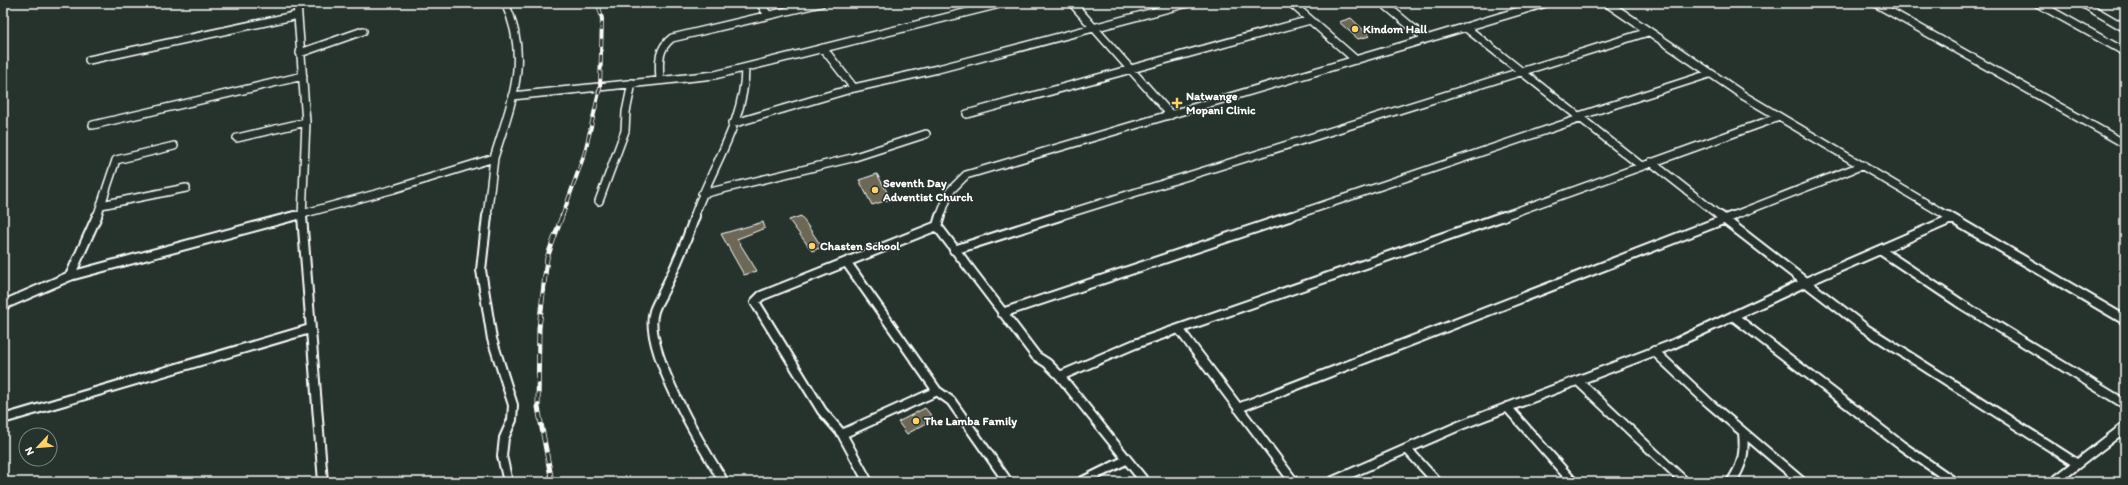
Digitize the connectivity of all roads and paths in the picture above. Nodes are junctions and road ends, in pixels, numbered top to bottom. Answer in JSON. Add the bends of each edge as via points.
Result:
{"nodes":[{"id":1,"x":298,"y":3,"type":"edge"},
{"id":2,"x":505,"y":3,"type":"edge"},
{"id":3,"x":760,"y":3,"type":"edge"},
{"id":4,"x":821,"y":3,"type":"edge"},
{"id":5,"x":1004,"y":3,"type":"edge"},
{"id":6,"x":1072,"y":3,"type":"edge"},
{"id":7,"x":1188,"y":3,"type":"edge"},
{"id":8,"x":1291,"y":3,"type":"edge"},
{"id":9,"x":1382,"y":3,"type":"edge"},
{"id":10,"x":1546,"y":3,"type":"edge"},
{"id":11,"x":1607,"y":3,"type":"edge"},
{"id":12,"x":1875,"y":3,"type":"edge"},
{"id":13,"x":2037,"y":3,"type":"edge"},
{"id":14,"x":2082,"y":3,"type":"edge"},
{"id":15,"x":298,"y":15,"type":"junction"},
{"id":16,"x":768,"y":15,"type":"junction"},
{"id":17,"x":1310,"y":20,"type":"junction"},
{"id":18,"x":1095,"y":27,"type":"junction"},
{"id":19,"x":1465,"y":27,"type":"junction"},
{"id":20,"x":2125,"y":28,"type":"edge"},
{"id":21,"x":362,"y":31,"type":"dead end"},
{"id":22,"x":1648,"y":32,"type":"junction"},
{"id":23,"x":1426,"y":39,"type":"junction"},
{"id":24,"x":823,"y":48,"type":"junction"},
{"id":25,"x":300,"y":52,"type":"junction"},
{"id":26,"x":2125,"y":52,"type":"edge"},
{"id":27,"x":89,"y":60,"type":"dead end"},
{"id":28,"x":1356,"y":60,"type":"junction"},
{"id":29,"x":745,"y":68,"type":"junction"},
{"id":30,"x":1131,"y":69,"type":"junction"},
{"id":31,"x":1519,"y":70,"type":"junction"},
{"id":32,"x":1709,"y":74,"type":"junction"},
{"id":33,"x":303,"y":76,"type":"junction"},
{"id":34,"x":660,"y":80,"type":"junction"},
{"id":35,"x":632,"y":83,"type":"junction"},
{"id":36,"x":854,"y":88,"type":"junction"},
{"id":37,"x":512,"y":96,"type":"junction"},
{"id":38,"x":967,"y":114,"type":"dead end"},
{"id":39,"x":1171,"y":115,"type":"junction"},
{"id":40,"x":1779,"y":116,"type":"junction"},
{"id":41,"x":1581,"y":117,"type":"junction"},
{"id":42,"x":306,"y":122,"type":"junction"},
{"id":43,"x":732,"y":124,"type":"junction"},
{"id":44,"x":93,"y":125,"type":"dead end"},
{"id":45,"x":926,"y":134,"type":"dead end"},
{"id":46,"x":237,"y":138,"type":"dead end"},
{"id":47,"x":2125,"y":144,"type":"edge"},
{"id":48,"x":174,"y":146,"type":"dead end"},
{"id":49,"x":494,"y":158,"type":"junction"},
{"id":50,"x":1651,"y":162,"type":"junction"},
{"id":51,"x":1640,"y":165,"type":"junction"},
{"id":52,"x":1863,"y":165,"type":"junction"},
{"id":53,"x":186,"y":188,"type":"dead end"},
{"id":54,"x":702,"y":194,"type":"junction"},
{"id":55,"x":599,"y":202,"type":"dead end"},
{"id":56,"x":101,"y":205,"type":"junction"},
{"id":57,"x":302,"y":212,"type":"junction"},
{"id":58,"x":1724,"y":218,"type":"junction"},
{"id":59,"x":1951,"y":218,"type":"junction"},
{"id":60,"x":937,"y":226,"type":"junction"},
{"id":61,"x":954,"y":250,"type":"junction"},
{"id":62,"x":1880,"y":250,"type":"junction"},
{"id":63,"x":847,"y":262,"type":"junction"},
{"id":64,"x":70,"y":276,"type":"junction"},
{"id":65,"x":1806,"y":282,"type":"junction"},
{"id":66,"x":3,"y":305,"type":"edge"},
{"id":67,"x":1002,"y":313,"type":"junction"},
{"id":68,"x":1734,"y":316,"type":"junction"},
{"id":69,"x":2125,"y":320,"type":"edge"},
{"id":70,"x":310,"y":329,"type":"junction"},
{"id":71,"x":1180,"y":329,"type":"junction"},
{"id":72,"x":1654,"y":351,"type":"junction"},
{"id":73,"x":1060,"y":376,"type":"junction"},
{"id":74,"x":1578,"y":381,"type":"junction"},
{"id":75,"x":937,"y":391,"type":"junction"},
{"id":76,"x":2125,"y":404,"type":"edge"},
{"id":77,"x":1507,"y":407,"type":"junction"},
{"id":78,"x":1238,"y":408,"type":"junction"},
{"id":79,"x":3,"y":419,"type":"edge"},
{"id":80,"x":2125,"y":427,"type":"edge"},
{"id":81,"x":1743,"y":432,"type":"junction"},
{"id":82,"x":842,"y":434,"type":"junction"},
{"id":83,"x":1407,"y":449,"type":"junction"},
{"id":84,"x":1126,"y":460,"type":"junction"},
{"id":85,"x":2076,"y":463,"type":"junction"},
{"id":86,"x":323,"y":482,"type":"edge"},
{"id":87,"x":508,"y":482,"type":"edge"},
{"id":88,"x":724,"y":482,"type":"edge"},
{"id":89,"x":868,"y":482,"type":"edge"},
{"id":90,"x":1008,"y":482,"type":"edge"},
{"id":91,"x":1081,"y":482,"type":"edge"},
{"id":92,"x":1145,"y":482,"type":"edge"},
{"id":93,"x":1294,"y":482,"type":"edge"},
{"id":94,"x":1331,"y":482,"type":"edge"},
{"id":95,"x":1437,"y":482,"type":"edge"},
{"id":96,"x":1573,"y":482,"type":"edge"},
{"id":97,"x":1685,"y":482,"type":"edge"},
{"id":98,"x":1731,"y":482,"type":"edge"},
{"id":99,"x":1802,"y":482,"type":"edge"},
{"id":100,"x":1954,"y":482,"type":"edge"},
{"id":101,"x":2054,"y":482,"type":"edge"}],
"edges":[{"from":1,"to":15,"type":"street"},
{"from":2,"to":37,"type":"street","via":[[515,24],[520,57]]},
{"from":3,"to":16,"type":"street"},
{"from":4,"to":16,"type":"street"},
{"from":5,"to":24,"type":"street"},
{"from":6,"to":18,"type":"street"},
{"from":7,"to":18,"type":"street"},
{"from":8,"to":17,"type":"street"},
{"from":9,"to":23,"type":"street"},
{"from":10,"to":19,"type":"street"},
{"from":11,"to":22,"type":"street"},
{"from":12,"to":47,"type":"street"},
{"from":13,"to":26,"type":"street"},
{"from":14,"to":20,"type":"street"},
{"from":15,"to":25,"type":"street"},
{"from":15,"to":27,"type":"street"},
{"from":16,"to":34,"type":"street","via":[[666,41],[660,50]]},
{"from":17,"to":28,"type":"street"},
{"from":17,"to":30,"type":"street"},
{"from":18,"to":30,"type":"street"},
{"from":18,"to":36,"type":"street","via":[[938,69]]},
{"from":19,"to":23,"type":"street"},
{"from":19,"to":31,"type":"street"},
{"from":21,"to":25,"type":"street"},
{"from":22,"to":31,"type":"street"},
{"from":22,"to":32,"type":"street"},
{"from":23,"to":28,"type":"street"},
{"from":24,"to":29,"type":"street"},
{"from":24,"to":36,"type":"street"},
{"from":25,"to":33,"type":"street"},
{"from":28,"to":39,"type":"street"},
{"from":29,"to":34,"type":"street","via":[[685,79]]},
{"from":29,"to":43,"type":"street","via":[[742,99]]},
{"from":30,"to":38,"type":"street"},
{"from":30,"to":39,"type":"street"},
{"from":31,"to":41,"type":"street"},
{"from":31,"to":61,"type":"street"},
{"from":32,"to":40,"type":"street"},
{"from":32,"to":41,"type":"street"},
{"from":33,"to":42,"type":"street"},
{"from":33,"to":44,"type":"street"},
{"from":34,"to":35,"type":"street"},
{"from":35,"to":37,"type":"street"},
{"from":35,"to":55,"type":"street","via":[[626,112],[626,131]]},
{"from":36,"to":43,"type":"street"},
{"from":37,"to":49,"type":"street"},
{"from":39,"to":60,"type":"street","via":[[966,175],[952,186]]},
{"from":40,"to":50,"type":"street"},
{"from":40,"to":52,"type":"street"},
{"from":41,"to":51,"type":"street"},
{"from":41,"to":67,"type":"street","via":[[1426,172],[1159,258]]},
{"from":42,"to":46,"type":"street"},
{"from":42,"to":57,"type":"street"},
{"from":43,"to":54,"type":"street","via":[[722,155]]},
{"from":45,"to":54,"type":"street","via":[[852,158]]},
{"from":48,"to":56,"type":"street","via":[[116,160]]},
{"from":49,"to":57,"type":"street"},
{"from":49,"to":87,"type":"street","via":[[482,270],[492,339],[512,405],[512,420],[504,438],[502,456]]},
{"from":50,"to":51,"type":"street"},
{"from":50,"to":58,"type":"street"},
{"from":51,"to":71,"type":"street","via":[[1383,259]]},
{"from":52,"to":58,"type":"street"},
{"from":52,"to":59,"type":"street"},
{"from":53,"to":56,"type":"street"},
{"from":54,"to":88,"type":"street","via":[[667,285],[654,311],[652,330],[669,380],[696,435]]},
{"from":56,"to":64,"type":"street"},
{"from":57,"to":64,"type":"street"},
{"from":57,"to":70,"type":"street"},
{"from":58,"to":65,"type":"street"},
{"from":58,"to":78,"type":"street"},
{"from":59,"to":62,"type":"street"},
{"from":59,"to":69,"type":"street"},
{"from":60,"to":61,"type":"street"},
{"from":60,"to":63,"type":"street"},
{"from":61,"to":67,"type":"street"},
{"from":62,"to":65,"type":"street"},
{"from":62,"to":76,"type":"street","via":[[1961,304]]},
{"from":63,"to":75,"type":"street"},
{"from":63,"to":82,"type":"street","via":[[761,296],[755,302],[822,411]]},
{"from":64,"to":66,"type":"street"},
{"from":65,"to":68,"type":"street"},
{"from":65,"to":85,"type":"street","via":[[1822,297],[1902,354]]},
{"from":67,"to":73,"type":"street","via":[[1036,356]]},
{"from":68,"to":72,"type":"street"},
{"from":68,"to":100,"type":"street","via":[[1902,446]]},
{"from":70,"to":79,"type":"street"},
{"from":70,"to":86,"type":"street"},
{"from":71,"to":73,"type":"street","via":[[1134,344]]},
{"from":71,"to":78,"type":"street"},
{"from":72,"to":74,"type":"street"},
{"from":72,"to":81,"type":"street"},
{"from":73,"to":84,"type":"street"},
{"from":74,"to":77,"type":"street"},
{"from":74,"to":97,"type":"street"},
{"from":75,"to":82,"type":"street"},
{"from":75,"to":90,"type":"street","via":[[959,412]]},
{"from":77,"to":83,"type":"street"},
{"from":77,"to":96,"type":"street"},
{"from":78,"to":93,"type":"street"},
{"from":80,"to":85,"type":"street"},
{"from":81,"to":98,"type":"street","via":[[1745,454],[1742,468]]},
{"from":81,"to":99,"type":"street"},
{"from":82,"to":89,"type":"street"},
{"from":83,"to":94,"type":"street"},
{"from":83,"to":95,"type":"street"},
{"from":84,"to":91,"type":"street"},
{"from":84,"to":92,"type":"street"},
{"from":85,"to":101,"type":"street"}]}
